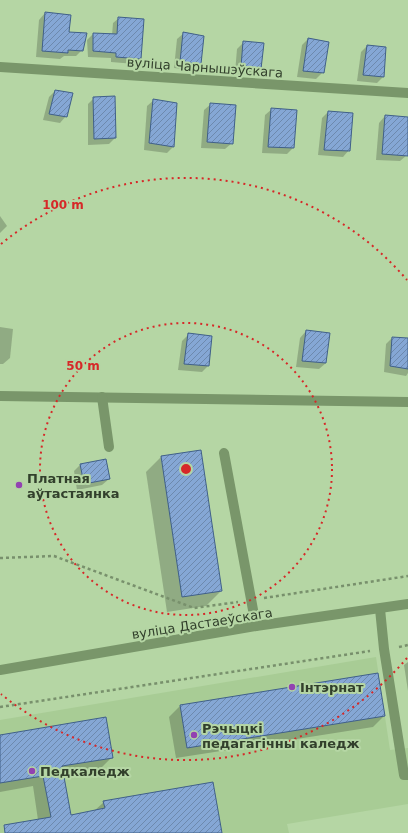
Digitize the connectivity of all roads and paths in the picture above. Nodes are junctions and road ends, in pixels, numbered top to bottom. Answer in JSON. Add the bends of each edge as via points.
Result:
{"nodes":[{"id":1,"x":0,"y":67,"type":"edge"},
{"id":2,"x":408,"y":93,"type":"edge"},
{"id":3,"x":0,"y":396,"type":"edge"},
{"id":4,"x":102,"y":397,"type":"junction"},
{"id":5,"x":408,"y":402,"type":"edge"},
{"id":6,"x":109,"y":447,"type":"dead end"},
{"id":7,"x":224,"y":453,"type":"dead end"},
{"id":8,"x":0,"y":558,"type":"edge"},
{"id":9,"x":408,"y":576,"type":"edge"},
{"id":10,"x":251,"y":600,"type":"junction"},
{"id":11,"x":408,"y":604,"type":"edge"},
{"id":12,"x":380,"y":609,"type":"junction"},
{"id":13,"x":256,"y":626,"type":"junction"},
{"id":14,"x":408,"y":645,"type":"edge"},
{"id":15,"x":384,"y":649,"type":"junction"},
{"id":16,"x":0,"y":670,"type":"edge"},
{"id":17,"x":0,"y":707,"type":"edge"},
{"id":18,"x":408,"y":775,"type":"edge"}],
"edges":[{"from":1,"to":2,"type":"street","name":"вуліца Чарнышэўскага"},
{"from":3,"to":4,"type":"street"},
{"from":4,"to":5,"type":"street"},
{"from":4,"to":6,"type":"street"},
{"from":7,"to":10,"type":"street"},
{"from":8,"to":10,"type":"path","via":[[54,556],[194,608]]},
{"from":9,"to":10,"type":"path"},
{"from":10,"to":13,"type":"street"},
{"from":11,"to":12,"type":"street","name":"вуліца Дастаеўскага"},
{"from":12,"to":13,"type":"street","name":"вуліца Дастаеўскага"},
{"from":12,"to":15,"type":"street"},
{"from":13,"to":16,"type":"street","name":"вуліца Дастаеўскага"},
{"from":14,"to":15,"type":"path"},
{"from":15,"to":17,"type":"path"},
{"from":15,"to":18,"type":"street","via":[[404,775]]}]}
